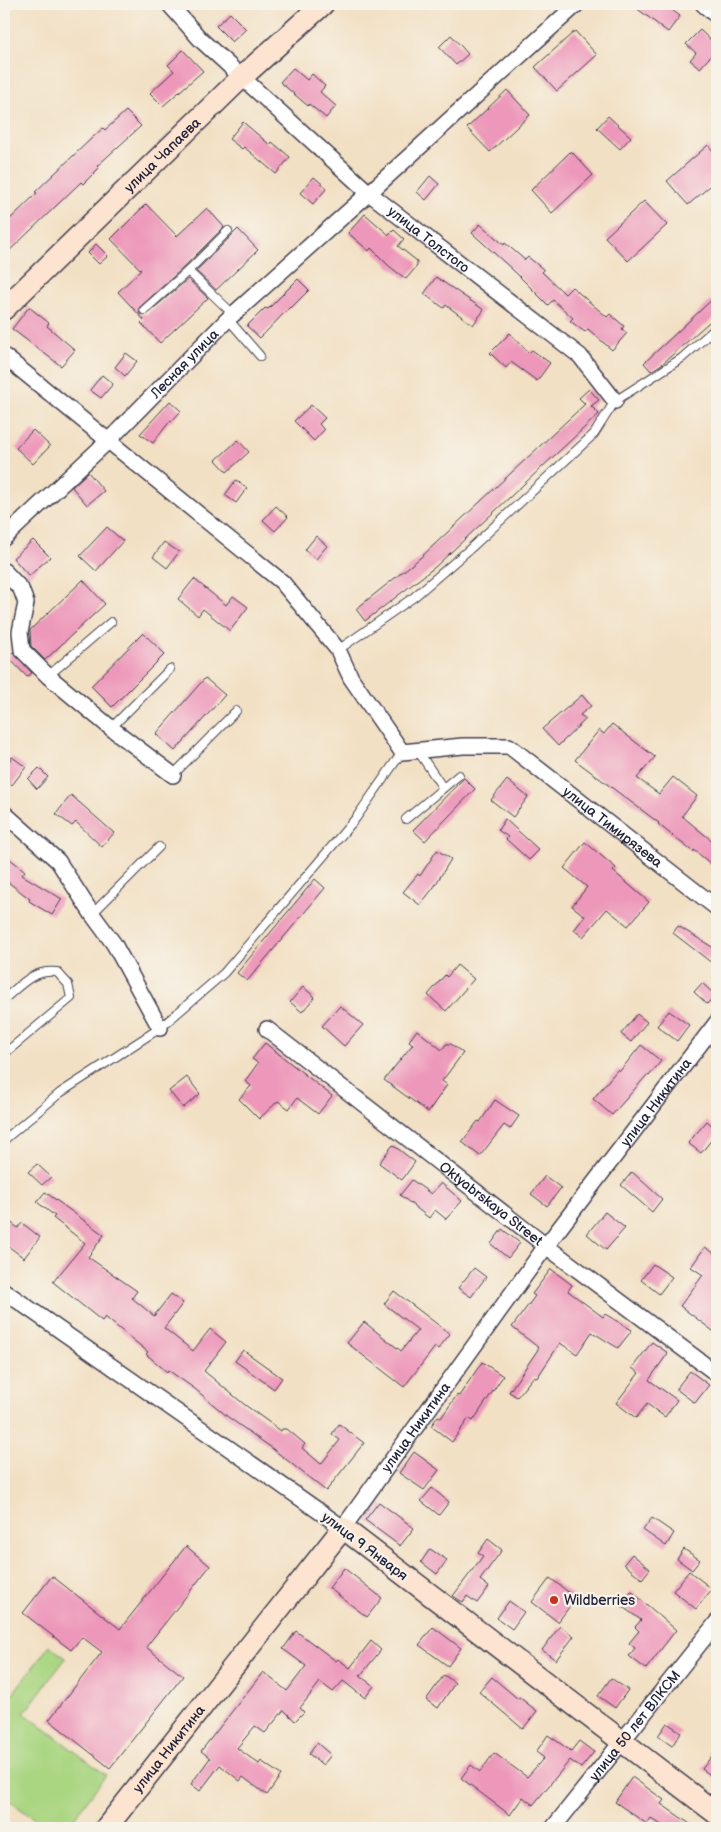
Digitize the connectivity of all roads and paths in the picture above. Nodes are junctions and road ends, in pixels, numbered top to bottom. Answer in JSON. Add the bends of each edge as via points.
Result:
{"nodes":[{"id":1,"x":169,"y":4,"type":"edge"},
{"id":2,"x":323,"y":4,"type":"edge"},
{"id":3,"x":577,"y":4,"type":"edge"},
{"id":4,"x":703,"y":4,"type":"edge"},
{"id":5,"x":717,"y":16,"type":"edge"},
{"id":6,"x":242,"y":78,"type":"junction"},
{"id":7,"x":369,"y":193,"type":"junction"},
{"id":8,"x":228,"y":231,"type":"dead end"},
{"id":9,"x":188,"y":271,"type":"junction"},
{"id":10,"x":4,"y":309,"type":"edge"},
{"id":11,"x":144,"y":310,"type":"dead end"},
{"id":12,"x":230,"y":317,"type":"junction"},
{"id":13,"x":717,"y":327,"type":"edge"},
{"id":14,"x":4,"y":356,"type":"edge"},
{"id":15,"x":260,"y":356,"type":"dead end"},
{"id":16,"x":615,"y":401,"type":"junction"},
{"id":17,"x":109,"y":440,"type":"junction"},
{"id":18,"x":4,"y":538,"type":"edge"},
{"id":19,"x":4,"y":572,"type":"edge"},
{"id":20,"x":112,"y":622,"type":"dead end"},
{"id":21,"x":338,"y":650,"type":"junction"},
{"id":22,"x":170,"y":668,"type":"dead end"},
{"id":23,"x":48,"y":676,"type":"junction"},
{"id":24,"x":236,"y":711,"type":"dead end"},
{"id":25,"x":111,"y":728,"type":"junction"},
{"id":26,"x":418,"y":750,"type":"junction"},
{"id":27,"x":402,"y":752,"type":"junction"},
{"id":28,"x":174,"y":775,"type":"joint"},
{"id":29,"x":459,"y":775,"type":"dead end"},
{"id":30,"x":443,"y":788,"type":"junction"},
{"id":31,"x":4,"y":813,"type":"edge"},
{"id":32,"x":406,"y":819,"type":"dead end"},
{"id":33,"x":158,"y":847,"type":"dead end"},
{"id":34,"x":717,"y":908,"type":"edge"},
{"id":35,"x":92,"y":914,"type":"junction"},
{"id":36,"x":4,"y":999,"type":"edge"},
{"id":37,"x":717,"y":1022,"type":"edge"},
{"id":38,"x":160,"y":1028,"type":"junction"},
{"id":39,"x":267,"y":1029,"type":"dead end"},
{"id":40,"x":4,"y":1054,"type":"edge"},
{"id":41,"x":4,"y":1140,"type":"edge"},
{"id":42,"x":546,"y":1246,"type":"junction"},
{"id":43,"x":4,"y":1291,"type":"edge"},
{"id":44,"x":717,"y":1374,"type":"edge"},
{"id":45,"x":343,"y":1528,"type":"junction"},
{"id":46,"x":717,"y":1622,"type":"edge"},
{"id":47,"x":622,"y":1741,"type":"junction"},
{"id":48,"x":717,"y":1814,"type":"edge"},
{"id":49,"x":106,"y":1828,"type":"edge"},
{"id":50,"x":552,"y":1828,"type":"edge"}],
"edges":[{"from":1,"to":6,"type":"street","name":"улица Толстого","via":[[201,40]]},
{"from":2,"to":6,"type":"main road","name":"улица Чапаева"},
{"from":3,"to":7,"type":"street","name":"Лесная улица"},
{"from":4,"to":5,"type":"street"},
{"from":6,"to":7,"type":"street","name":"улица Толстого"},
{"from":6,"to":10,"type":"main road","name":"улица Чапаева"},
{"from":7,"to":12,"type":"street","name":"Лесная улица"},
{"from":7,"to":16,"type":"street","name":"улица Толстого","via":[[580,356]]},
{"from":8,"to":9,"type":"lane"},
{"from":9,"to":11,"type":"lane"},
{"from":9,"to":12,"type":"lane"},
{"from":12,"to":15,"type":"lane"},
{"from":12,"to":17,"type":"street","name":"Лесная улица"},
{"from":13,"to":16,"type":"lane","via":[[682,358]]},
{"from":14,"to":17,"type":"street"},
{"from":16,"to":21,"type":"lane","via":[[594,434],[472,547],[414,598]]},
{"from":17,"to":18,"type":"street","name":"Лесная улица"},
{"from":17,"to":21,"type":"street","via":[[282,582]]},
{"from":19,"to":23,"type":"street","via":[[21,589],[26,603],[20,632],[22,650]]},
{"from":20,"to":23,"type":"lane"},
{"from":21,"to":27,"type":"street","via":[[351,678]]},
{"from":22,"to":25,"type":"lane"},
{"from":23,"to":25,"type":"street"},
{"from":24,"to":28,"type":"lane"},
{"from":25,"to":28,"type":"street"},
{"from":26,"to":27,"type":"street"},
{"from":26,"to":30,"type":"lane"},
{"from":26,"to":34,"type":"street","name":"улица Тимирязева","via":[[509,746]]},
{"from":27,"to":38,"type":"lane","via":[[356,818],[224,973]]},
{"from":29,"to":30,"type":"lane"},
{"from":30,"to":32,"type":"lane"},
{"from":31,"to":35,"type":"street","via":[[58,861]]},
{"from":33,"to":35,"type":"lane"},
{"from":35,"to":38,"type":"street","via":[[114,944]]},
{"from":36,"to":40,"type":"lane","via":[[33,975],[46,970],[57,972],[68,984],[71,998]]},
{"from":37,"to":42,"type":"street","name":"улица Никитина"},
{"from":38,"to":41,"type":"lane","via":[[60,1093]]},
{"from":39,"to":42,"type":"street","name":"Oktyabrskaya Street"},
{"from":42,"to":44,"type":"street","name":"Oktyabrskaya Street"},
{"from":42,"to":45,"type":"street","name":"улица Никитина"},
{"from":43,"to":45,"type":"street","name":"улица 9 Января"},
{"from":45,"to":47,"type":"main road","name":"улица 9 Января"},
{"from":45,"to":49,"type":"main road","name":"улица Никитина"},
{"from":46,"to":47,"type":"street","name":"улица 50 лет ВЛКСМ"},
{"from":47,"to":48,"type":"main road","name":"улица 9 Января"},
{"from":47,"to":50,"type":"street","name":"улица 50 лет ВЛКСМ"}]}
